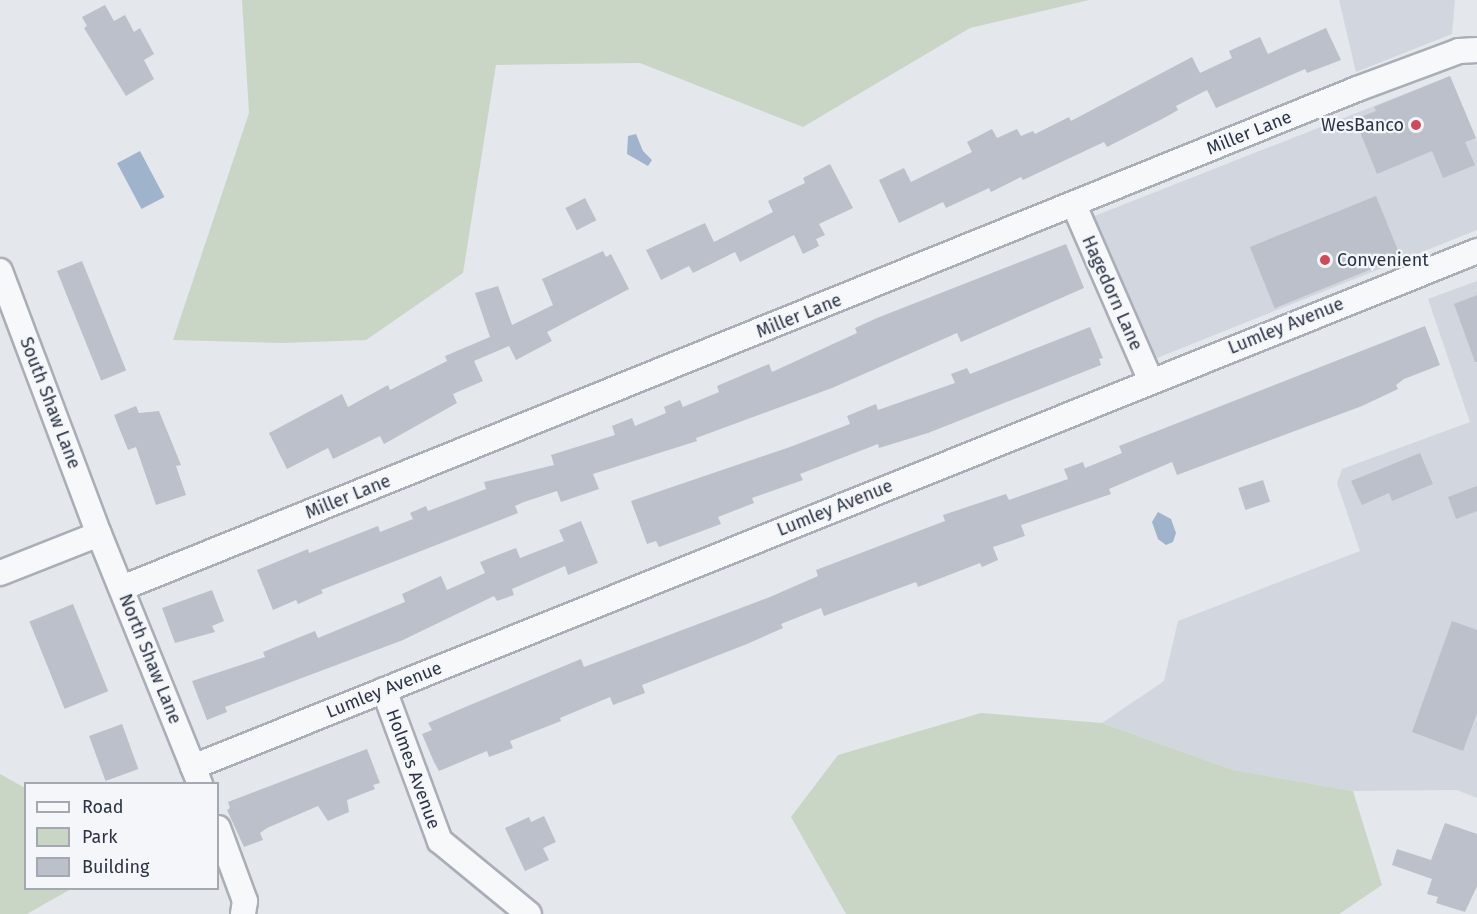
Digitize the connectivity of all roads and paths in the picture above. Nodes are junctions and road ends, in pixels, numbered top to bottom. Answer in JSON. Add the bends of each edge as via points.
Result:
{"nodes":[{"id":1,"x":1477,"y":50,"type":"edge"},
{"id":2,"x":1074,"y":205,"type":"junction"},
{"id":3,"x":1477,"y":251,"type":"edge"},
{"id":4,"x":0,"y":271,"type":"edge"},
{"id":5,"x":1150,"y":381,"type":"junction"},
{"id":6,"x":99,"y":534,"type":"junction"},
{"id":7,"x":0,"y":573,"type":"edge"},
{"id":8,"x":122,"y":588,"type":"junction"},
{"id":9,"x":384,"y":690,"type":"junction"},
{"id":10,"x":197,"y":775,"type":"edge"},
{"id":11,"x":219,"y":831,"type":"edge"},
{"id":12,"x":243,"y":914,"type":"edge"},
{"id":13,"x":529,"y":914,"type":"edge"}],
"edges":[{"from":1,"to":2,"type":"street","name":"Miller Lane","via":[[1459,51],[1367,85]]},
{"from":2,"to":5,"type":"street","name":"Hagedorn Lane"},
{"from":2,"to":8,"type":"street","name":"Miller Lane"},
{"from":3,"to":5,"type":"street","name":"Lumley Avenue"},
{"from":4,"to":6,"type":"street","name":"South Shaw Lane"},
{"from":5,"to":9,"type":"street","name":"Lumley Avenue"},
{"from":6,"to":7,"type":"street"},
{"from":6,"to":8,"type":"street","name":"North Shaw Lane"},
{"from":8,"to":10,"type":"street","name":"North Shaw Lane"},
{"from":9,"to":10,"type":"street","name":"Lumley Avenue"},
{"from":9,"to":13,"type":"street","name":"Holmes Avenue","via":[[440,841]]},
{"from":11,"to":12,"type":"street","via":[[244,901]]}]}
